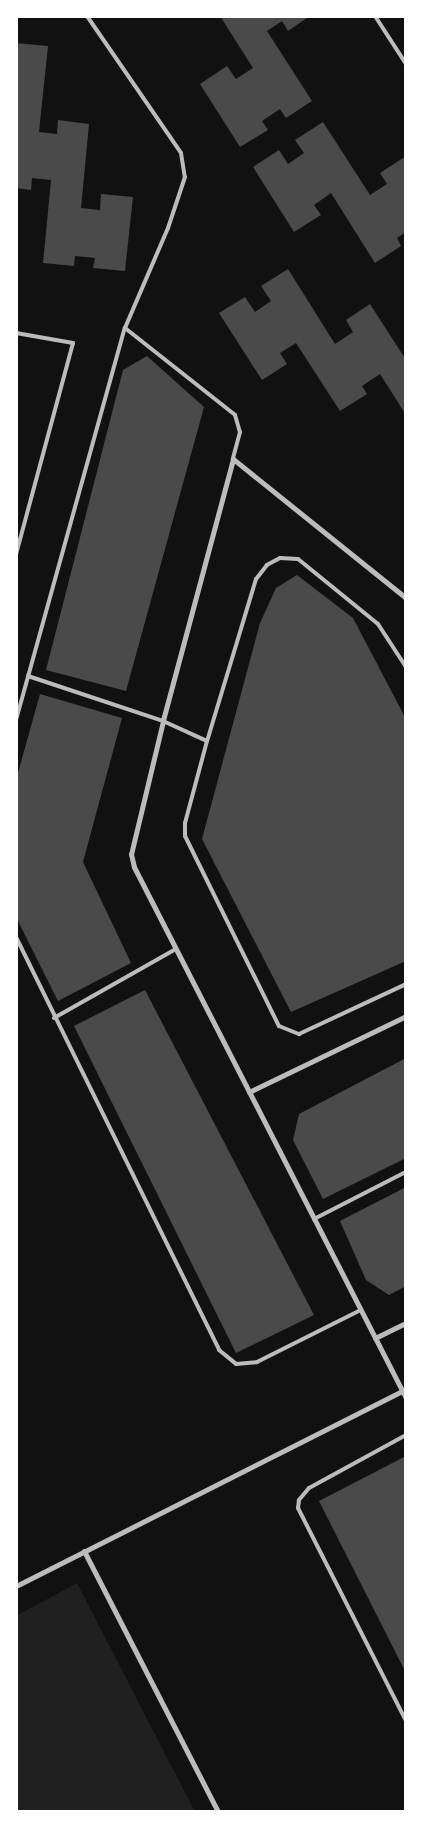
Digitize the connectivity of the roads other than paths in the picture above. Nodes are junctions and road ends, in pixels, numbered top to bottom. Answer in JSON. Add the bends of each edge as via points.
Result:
{"nodes":[{"id":1,"x":87,"y":16,"type":"edge"},
{"id":2,"x":375,"y":16,"type":"edge"},
{"id":3,"x":406,"y":64,"type":"edge"},
{"id":4,"x":125,"y":328,"type":"junction"},
{"id":5,"x":16,"y":333,"type":"edge"},
{"id":6,"x":233,"y":459,"type":"junction"},
{"id":7,"x":16,"y":554,"type":"edge"},
{"id":8,"x":406,"y":598,"type":"edge"},
{"id":9,"x":406,"y":667,"type":"edge"},
{"id":10,"x":28,"y":676,"type":"junction"},
{"id":11,"x":16,"y":720,"type":"edge"},
{"id":12,"x":163,"y":721,"type":"junction"},
{"id":13,"x":207,"y":741,"type":"junction"},
{"id":14,"x":16,"y":937,"type":"edge"},
{"id":15,"x":176,"y":949,"type":"junction"},
{"id":16,"x":406,"y":984,"type":"edge"},
{"id":17,"x":406,"y":1016,"type":"edge"},
{"id":18,"x":54,"y":1018,"type":"junction"},
{"id":19,"x":249,"y":1092,"type":"junction"},
{"id":20,"x":406,"y":1172,"type":"edge"},
{"id":21,"x":314,"y":1219,"type":"junction"},
{"id":22,"x":360,"y":1310,"type":"junction"},
{"id":23,"x":406,"y":1323,"type":"edge"},
{"id":24,"x":375,"y":1338,"type":"junction"},
{"id":25,"x":404,"y":1390,"type":"edge"},
{"id":26,"x":406,"y":1398,"type":"edge"},
{"id":27,"x":406,"y":1435,"type":"edge"},
{"id":28,"x":84,"y":1551,"type":"junction"},
{"id":29,"x":16,"y":1586,"type":"edge"},
{"id":30,"x":406,"y":1721,"type":"edge"},
{"id":31,"x":218,"y":1812,"type":"edge"}],
"edges":[{"from":1,"to":4,"type":"lane","via":[[181,153],[185,177],[168,228]]},
{"from":2,"to":3,"type":"lane"},
{"from":4,"to":6,"type":"lane","via":[[235,415],[240,432]]},
{"from":4,"to":10,"type":"lane"},
{"from":5,"to":7,"type":"lane","via":[[73,343]]},
{"from":6,"to":8,"type":"street"},
{"from":6,"to":12,"type":"street"},
{"from":9,"to":13,"type":"lane","via":[[378,624],[298,559],[280,558],[267,565],[256,579]]},
{"from":10,"to":11,"type":"lane"},
{"from":10,"to":12,"type":"lane"},
{"from":12,"to":13,"type":"lane"},
{"from":12,"to":15,"type":"street","via":[[131,854],[134,867]]},
{"from":13,"to":16,"type":"lane","via":[[185,823],[185,836],[279,1026],[299,1034]]},
{"from":14,"to":18,"type":"lane"},
{"from":15,"to":18,"type":"lane"},
{"from":15,"to":19,"type":"street"},
{"from":17,"to":19,"type":"street"},
{"from":18,"to":22,"type":"lane","via":[[219,1350],[236,1364],[257,1362]]},
{"from":19,"to":21,"type":"street"},
{"from":20,"to":21,"type":"lane"},
{"from":21,"to":22,"type":"street"},
{"from":22,"to":24,"type":"street"},
{"from":23,"to":24,"type":"street"},
{"from":24,"to":25,"type":"street"},
{"from":25,"to":26,"type":"street"},
{"from":25,"to":28,"type":"street"},
{"from":27,"to":30,"type":"lane","via":[[309,1488],[299,1500],[298,1508]]},
{"from":28,"to":29,"type":"street"},
{"from":28,"to":31,"type":"street"}]}
